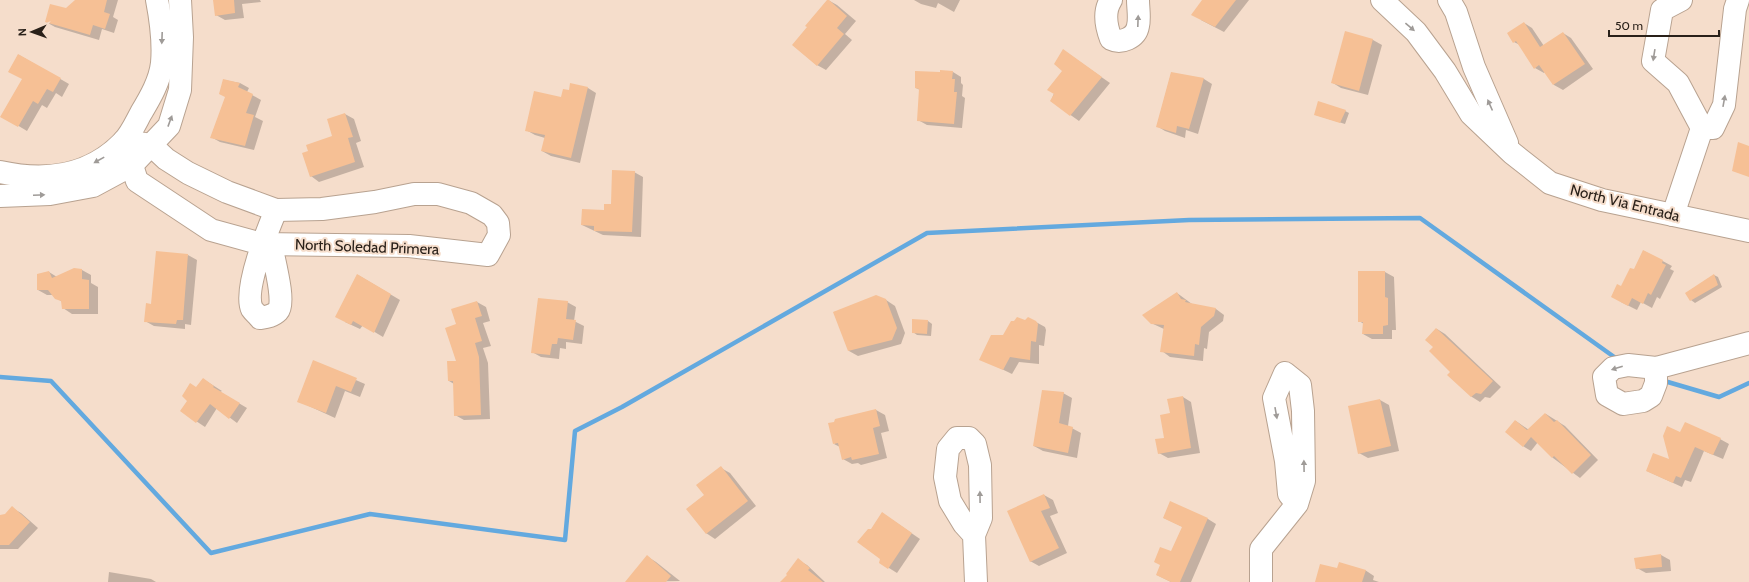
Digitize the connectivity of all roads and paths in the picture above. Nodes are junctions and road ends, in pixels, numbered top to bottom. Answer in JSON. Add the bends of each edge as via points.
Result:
{"nodes":[{"id":1,"x":157,"y":0,"type":"edge"},
{"id":2,"x":180,"y":0,"type":"edge"},
{"id":3,"x":1111,"y":0,"type":"edge"},
{"id":4,"x":1138,"y":0,"type":"edge"},
{"id":5,"x":1382,"y":0,"type":"edge"},
{"id":6,"x":1449,"y":0,"type":"edge"},
{"id":7,"x":1681,"y":0,"type":"edge"},
{"id":8,"x":1738,"y":0,"type":"edge"},
{"id":9,"x":1702,"y":128,"type":"junction"},
{"id":10,"x":124,"y":141,"type":"junction"},
{"id":11,"x":151,"y":145,"type":"junction"},
{"id":12,"x":1512,"y":153,"type":"junction"},
{"id":13,"x":132,"y":165,"type":"junction"},
{"id":14,"x":0,"y":172,"type":"edge"},
{"id":15,"x":0,"y":196,"type":"edge"},
{"id":16,"x":276,"y":210,"type":"junction"},
{"id":17,"x":1673,"y":215,"type":"junction"},
{"id":18,"x":1749,"y":231,"type":"edge"},
{"id":19,"x":267,"y":244,"type":"junction"},
{"id":20,"x":1749,"y":343,"type":"edge"},
{"id":21,"x":1656,"y":368,"type":"dead end"},
{"id":22,"x":1297,"y":504,"type":"junction"},
{"id":23,"x":974,"y":535,"type":"dead end"},
{"id":24,"x":976,"y":582,"type":"edge"},
{"id":25,"x":1261,"y":582,"type":"edge"}],
"edges":[{"from":1,"to":10,"type":"street","one_way":true,"via":[[163,31],[162,64],[151,96]]},
{"from":11,"to":2,"type":"street","one_way":true,"via":[[169,126],[180,90]]},
{"from":3,"to":4,"type":"street","one_way":true,"via":[[1105,17],[1107,31],[1115,41],[1124,41],[1134,34],[1138,25]]},
{"from":5,"to":12,"type":"street","name":"North Via Entrada","one_way":true,"via":[[1416,32],[1445,71],[1471,114]]},
{"from":12,"to":6,"type":"street","name":"North Via Entrada","one_way":true,"via":[[1474,67],[1456,12]]},
{"from":7,"to":9,"type":"street","one_way":true,"via":[[1662,10],[1653,61],[1678,84]]},
{"from":9,"to":8,"type":"street","one_way":true,"via":[[1713,128],[1724,105]]},
{"from":9,"to":17,"type":"street"},
{"from":10,"to":11,"type":"street"},
{"from":10,"to":13,"type":"street","name":"North Soledad Primera"},
{"from":10,"to":14,"type":"street","one_way":true,"via":[[102,159],[73,172],[40,177]]},
{"from":11,"to":13,"type":"street"},
{"from":11,"to":16,"type":"street","via":[[166,159],[188,173],[227,192]]},
{"from":12,"to":17,"type":"street","name":"North Via Entrada","via":[[1550,183],[1602,200]]},
{"from":15,"to":13,"type":"street","one_way":true,"via":[[50,194],[93,186]]},
{"from":13,"to":19,"type":"street","name":"North Soledad Primera","via":[[137,181],[211,230]]},
{"from":16,"to":19,"type":"street"},
{"from":16,"to":19,"type":"street","name":"North Soledad Primera","via":[[322,209],[414,194],[438,194],[471,203],[492,215],[498,223],[499,235],[488,255],[409,246]]},
{"from":17,"to":18,"type":"street","name":"North Via Entrada"},
{"from":20,"to":21,"type":"street"},
{"from":22,"to":22,"type":"street","one_way":true,"via":[[1304,481],[1304,411],[1300,385],[1286,373],[1274,398],[1286,461],[1289,494]]},
{"from":22,"to":25,"type":"street","via":[[1261,549]]},
{"from":23,"to":24,"type":"street"}]}
